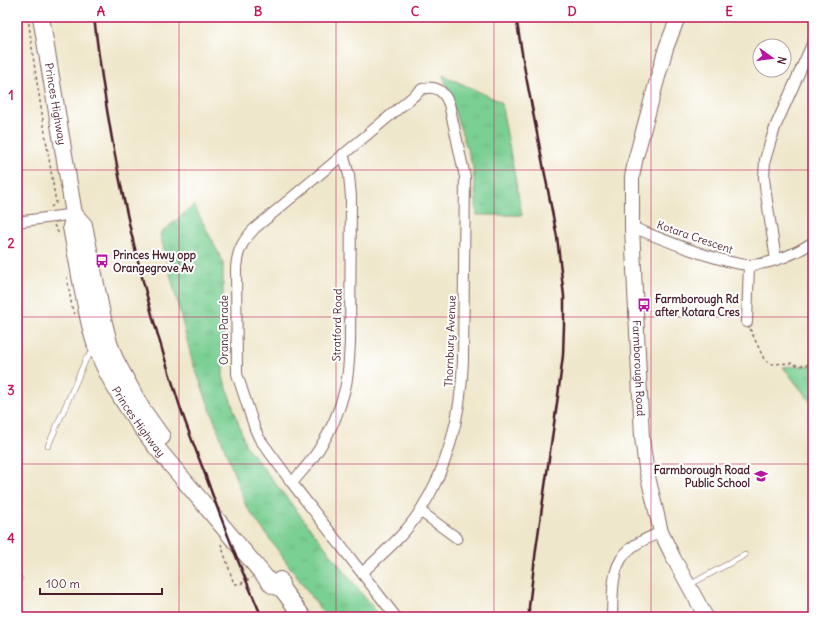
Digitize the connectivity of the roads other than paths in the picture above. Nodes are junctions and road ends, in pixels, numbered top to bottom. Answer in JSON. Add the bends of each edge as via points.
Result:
{"nodes":[{"id":1,"x":42,"y":17,"type":"edge"},
{"id":2,"x":678,"y":17,"type":"edge"},
{"id":3,"x":813,"y":42,"type":"edge"},
{"id":4,"x":433,"y":88,"type":"joint"},
{"id":5,"x":343,"y":154,"type":"junction"},
{"id":6,"x":74,"y":214,"type":"junction"},
{"id":7,"x":17,"y":222,"type":"edge"},
{"id":8,"x":632,"y":227,"type":"junction"},
{"id":9,"x":813,"y":242,"type":"edge"},
{"id":10,"x":776,"y":260,"type":"junction"},
{"id":11,"x":749,"y":265,"type":"junction"},
{"id":12,"x":747,"y":322,"type":"road end"},
{"id":13,"x":103,"y":346,"type":"junction"},
{"id":14,"x":48,"y":446,"type":"dead end"},
{"id":15,"x":292,"y":483,"type":"junction"},
{"id":16,"x":420,"y":511,"type":"junction"},
{"id":17,"x":661,"y":532,"type":"junction"},
{"id":18,"x":456,"y":538,"type":"dead end"},
{"id":19,"x":745,"y":555,"type":"dead end"},
{"id":20,"x":362,"y":573,"type":"junction"},
{"id":21,"x":688,"y":586,"type":"junction"},
{"id":22,"x":303,"y":617,"type":"edge"},
{"id":23,"x":396,"y":617,"type":"edge"},
{"id":24,"x":612,"y":617,"type":"edge"},
{"id":25,"x":706,"y":617,"type":"edge"}],
"edges":[{"from":1,"to":6,"type":"main road","name":"Princes Highway"},
{"from":2,"to":8,"type":"street","name":"Farmborough Road","via":[[666,48],[636,157],[632,177]]},
{"from":3,"to":10,"type":"street","via":[[776,125],[765,160],[764,178]]},
{"from":4,"to":5,"type":"street","name":"Orana Parade","via":[[422,89]]},
{"from":4,"to":16,"type":"street","name":"Thornbury Avenue","via":[[443,93],[449,104],[465,177],[463,361],[456,424],[435,483]]},
{"from":5,"to":15,"type":"street","name":"Stratford Road","via":[[351,197],[349,364],[345,388],[330,429],[319,449]]},
{"from":5,"to":15,"type":"street","name":"Orana Parade","via":[[254,229],[243,242],[236,259],[237,374],[259,438]]},
{"from":6,"to":7,"type":"street"},
{"from":6,"to":13,"type":"main road","name":"Princes Highway","via":[[84,225],[103,319]]},
{"from":8,"to":11,"type":"street","name":"Kotara Crescent","via":[[704,255]]},
{"from":8,"to":17,"type":"street","name":"Farmborough Road","via":[[642,438],[646,468]]},
{"from":9,"to":10,"type":"street","name":"Kotara Crescent"},
{"from":10,"to":11,"type":"street","name":"Kotara Crescent"},
{"from":11,"to":12,"type":"street"},
{"from":13,"to":14,"type":"lane","via":[[86,359]]},
{"from":13,"to":22,"type":"main road","name":"Princes Highway","via":[[115,359],[150,422],[279,577],[282,589]]},
{"from":15,"to":20,"type":"street","name":"Orana Parade"},
{"from":16,"to":18,"type":"street"},
{"from":16,"to":20,"type":"street","name":"Thornbury Avenue","via":[[399,537]]},
{"from":17,"to":21,"type":"street","name":"Farmborough Road"},
{"from":17,"to":24,"type":"street","via":[[631,548],[618,563],[613,589]]},
{"from":19,"to":21,"type":"lane"},
{"from":20,"to":23,"type":"street","name":"Orana Parade"},
{"from":21,"to":25,"type":"street","name":"Farmborough Road"}]}
